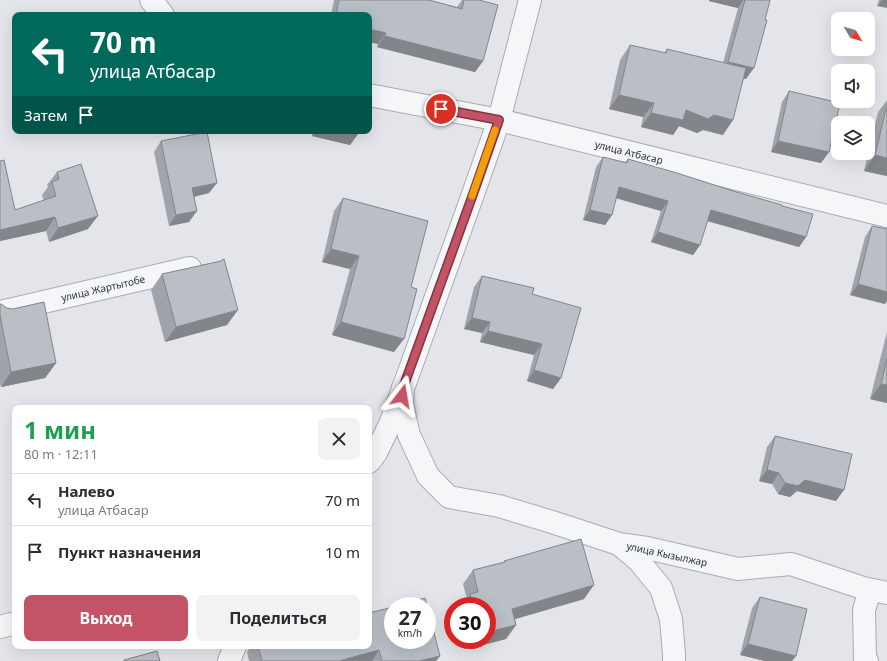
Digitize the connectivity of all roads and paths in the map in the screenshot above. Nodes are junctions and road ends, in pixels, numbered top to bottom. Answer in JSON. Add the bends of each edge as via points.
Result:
{"nodes":[{"id":1,"x":152,"y":0,"type":"edge"},
{"id":2,"x":530,"y":0,"type":"edge"},
{"id":3,"x":161,"y":12,"type":"edge"},
{"id":4,"x":372,"y":96,"type":"edge"},
{"id":5,"x":499,"y":120,"type":"junction"},
{"id":6,"x":887,"y":216,"type":"edge"},
{"id":7,"x":207,"y":264,"type":"edge"},
{"id":8,"x":0,"y":312,"type":"edge"},
{"id":9,"x":403,"y":388,"type":"junction"},
{"id":10,"x":372,"y":458,"type":"edge"},
{"id":11,"x":619,"y":544,"type":"junction"},
{"id":12,"x":879,"y":591,"type":"edge"},
{"id":13,"x":12,"y":624,"type":"edge"},
{"id":14,"x":0,"y":627,"type":"edge"},
{"id":15,"x":234,"y":649,"type":"edge"},
{"id":16,"x":229,"y":661,"type":"edge"},
{"id":17,"x":674,"y":661,"type":"edge"},
{"id":18,"x":867,"y":661,"type":"edge"}],
"edges":[{"from":1,"to":3,"type":"street"},
{"from":2,"to":5,"type":"street"},
{"from":4,"to":5,"type":"street","name":"улица Атбасар"},
{"from":5,"to":6,"type":"street","name":"улица Атбасар"},
{"from":5,"to":9,"type":"street"},
{"from":7,"to":8,"type":"street","name":"улица Жартытобе"},
{"from":9,"to":10,"type":"street","via":[[391,422]]},
{"from":9,"to":11,"type":"street","name":"улица Кызылжар","via":[[402,404],[408,435],[428,476],[449,497],[499,506]]},
{"from":11,"to":12,"type":"street","name":"улица Кызылжар","via":[[738,569],[791,564]]},
{"from":11,"to":17,"type":"street","via":[[638,560],[661,588],[672,619]]},
{"from":12,"to":18,"type":"street","via":[[864,610]]},
{"from":13,"to":14,"type":"street"},
{"from":15,"to":16,"type":"street"}]}
